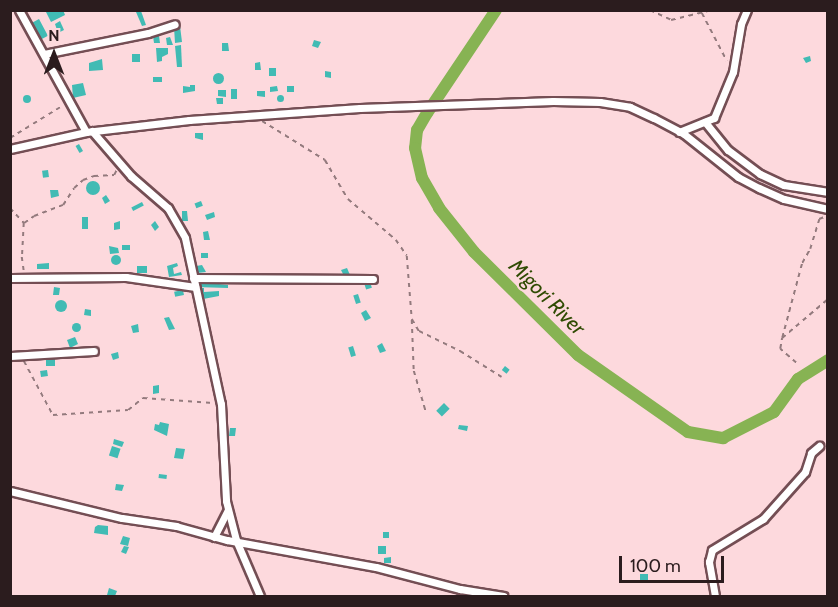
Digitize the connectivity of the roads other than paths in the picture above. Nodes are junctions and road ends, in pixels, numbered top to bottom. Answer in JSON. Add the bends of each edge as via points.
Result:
{"nodes":[{"id":1,"x":19,"y":10,"type":"edge"},
{"id":2,"x":747,"y":10,"type":"edge"},
{"id":3,"x":175,"y":24,"type":"dead end"},
{"id":4,"x":44,"y":54,"type":"junction"},
{"id":5,"x":705,"y":122,"type":"junction"},
{"id":6,"x":89,"y":132,"type":"junction"},
{"id":7,"x":680,"y":132,"type":"junction"},
{"id":8,"x":10,"y":149,"type":"edge"},
{"id":9,"x":828,"y":192,"type":"edge"},
{"id":10,"x":828,"y":209,"type":"edge"},
{"id":11,"x":10,"y":278,"type":"edge"},
{"id":12,"x":193,"y":278,"type":"junction"},
{"id":13,"x":373,"y":279,"type":"dead end"},
{"id":14,"x":195,"y":287,"type":"junction"},
{"id":15,"x":94,"y":351,"type":"dead end"},
{"id":16,"x":10,"y":356,"type":"edge"},
{"id":17,"x":819,"y":446,"type":"dead end"},
{"id":18,"x":10,"y":491,"type":"edge"},
{"id":19,"x":228,"y":510,"type":"junction"},
{"id":20,"x":214,"y":537,"type":"junction"},
{"id":21,"x":236,"y":540,"type":"junction"},
{"id":22,"x":260,"y":597,"type":"edge"},
{"id":23,"x":503,"y":597,"type":"edge"},
{"id":24,"x":715,"y":597,"type":"edge"}],
"edges":[{"from":1,"to":4,"type":"street"},
{"from":2,"to":5,"type":"street","via":[[733,72],[714,118]]},
{"from":3,"to":4,"type":"street"},
{"from":4,"to":6,"type":"street","via":[[68,102]]},
{"from":5,"to":7,"type":"street"},
{"from":5,"to":9,"type":"street","via":[[728,150],[760,174],[784,185]]},
{"from":6,"to":7,"type":"street","via":[[402,106],[600,102],[630,107]]},
{"from":6,"to":8,"type":"street"},
{"from":6,"to":12,"type":"street","via":[[172,213],[185,238]]},
{"from":7,"to":10,"type":"street","via":[[738,177],[759,188],[784,199]]},
{"from":11,"to":14,"type":"street","via":[[126,277]]},
{"from":12,"to":13,"type":"street"},
{"from":12,"to":14,"type":"street"},
{"from":14,"to":19,"type":"street","via":[[221,404]]},
{"from":15,"to":16,"type":"street"},
{"from":17,"to":24,"type":"street","via":[[811,453],[805,472],[763,519],[712,550],[709,562]]},
{"from":18,"to":20,"type":"street"},
{"from":19,"to":20,"type":"street"},
{"from":19,"to":21,"type":"street"},
{"from":20,"to":21,"type":"street"},
{"from":21,"to":22,"type":"street"},
{"from":21,"to":23,"type":"street"}]}
